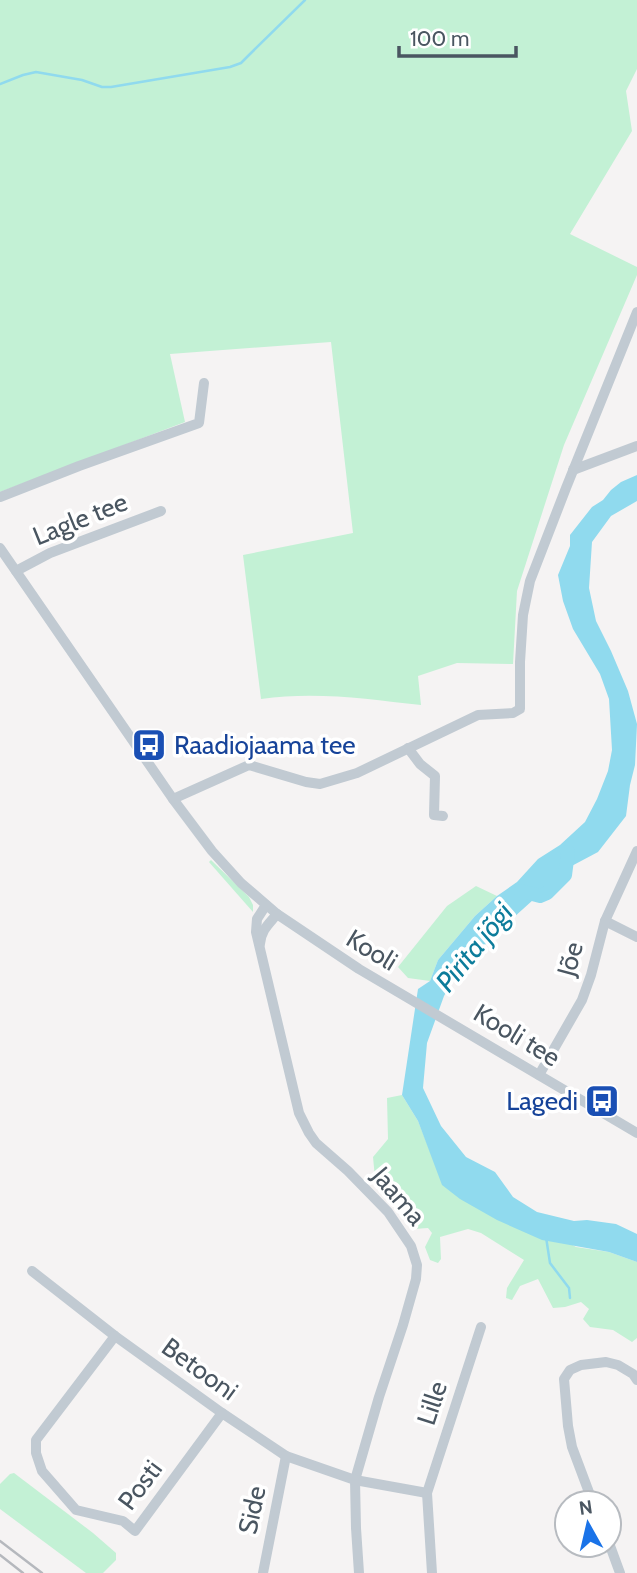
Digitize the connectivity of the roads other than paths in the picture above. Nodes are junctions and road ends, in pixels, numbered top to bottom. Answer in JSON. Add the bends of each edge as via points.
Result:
{"nodes":[{"id":1,"x":637,"y":312,"type":"edge"},
{"id":2,"x":204,"y":383,"type":"dead end"},
{"id":3,"x":637,"y":446,"type":"edge"},
{"id":4,"x":573,"y":470,"type":"junction"},
{"id":5,"x":0,"y":497,"type":"edge"},
{"id":6,"x":161,"y":511,"type":"dead end"},
{"id":7,"x":0,"y":548,"type":"edge"},
{"id":8,"x":16,"y":571,"type":"junction"},
{"id":9,"x":408,"y":748,"type":"junction"},
{"id":10,"x":173,"y":799,"type":"junction"},
{"id":11,"x":443,"y":816,"type":"dead end"},
{"id":12,"x":637,"y":851,"type":"edge"},
{"id":13,"x":266,"y":905,"type":"junction"},
{"id":14,"x":277,"y":914,"type":"junction"},
{"id":15,"x":604,"y":920,"type":"junction"},
{"id":16,"x":637,"y":937,"type":"edge"},
{"id":17,"x":260,"y":947,"type":"junction"},
{"id":18,"x":446,"y":1020,"type":"joint"},
{"id":19,"x":539,"y":1075,"type":"junction"},
{"id":20,"x":637,"y":1133,"type":"edge"},
{"id":21,"x":32,"y":1271,"type":"dead end"},
{"id":22,"x":481,"y":1327,"type":"dead end"},
{"id":23,"x":115,"y":1336,"type":"junction"},
{"id":24,"x":637,"y":1380,"type":"edge"},
{"id":25,"x":222,"y":1413,"type":"junction"},
{"id":26,"x":286,"y":1456,"type":"junction"},
{"id":27,"x":355,"y":1480,"type":"junction"},
{"id":28,"x":588,"y":1489,"type":"edge"},
{"id":29,"x":427,"y":1493,"type":"junction"},
{"id":30,"x":262,"y":1573,"type":"edge"},
{"id":31,"x":359,"y":1573,"type":"edge"},
{"id":32,"x":432,"y":1573,"type":"edge"}],
"edges":[{"from":1,"to":4,"type":"street"},
{"from":2,"to":5,"type":"street","via":[[199,424]]},
{"from":3,"to":4,"type":"street"},
{"from":4,"to":9,"type":"street","via":[[530,580],[523,615],[520,709],[478,715]]},
{"from":6,"to":8,"type":"street","name":"Lagle tee","via":[[50,553]]},
{"from":7,"to":8,"type":"street","name":"Kooli"},
{"from":8,"to":10,"type":"street","name":"Kooli"},
{"from":9,"to":10,"type":"street","via":[[357,773],[320,784],[249,765]]},
{"from":9,"to":11,"type":"street","via":[[435,776],[434,815]]},
{"from":10,"to":13,"type":"street","name":"Kooli","via":[[212,851]]},
{"from":12,"to":15,"type":"street","name":"Jõe"},
{"from":13,"to":14,"type":"street","name":"Kooli"},
{"from":13,"to":17,"type":"street","name":"Jaama","via":[[257,919]]},
{"from":14,"to":17,"type":"street","via":[[265,927]]},
{"from":14,"to":18,"type":"street","name":"Kooli"},
{"from":15,"to":16,"type":"street"},
{"from":15,"to":19,"type":"street","name":"Jõe","via":[[582,1000]]},
{"from":17,"to":27,"type":"street","name":"Jaama","via":[[299,1112],[309,1133],[388,1212],[411,1246],[417,1265]]},
{"from":18,"to":19,"type":"street","name":"Kooli tee"},
{"from":19,"to":20,"type":"street","name":"Kooli tee"},
{"from":21,"to":23,"type":"street","name":"Betooni"},
{"from":22,"to":29,"type":"street","name":"Lille"},
{"from":23,"to":25,"type":"street","name":"Betooni"},
{"from":23,"to":25,"type":"street","name":"Posti","via":[[36,1440],[42,1471],[76,1510],[123,1521],[135,1531]]},
{"from":24,"to":28,"type":"street","via":[[606,1362],[581,1365],[564,1379],[572,1447]]},
{"from":25,"to":26,"type":"street","name":"Betooni"},
{"from":26,"to":27,"type":"street","name":"Betooni"},
{"from":26,"to":30,"type":"street","name":"Side"},
{"from":27,"to":29,"type":"street"},
{"from":27,"to":31,"type":"street","name":"Jaama"},
{"from":29,"to":32,"type":"street","name":"Lille"}]}
